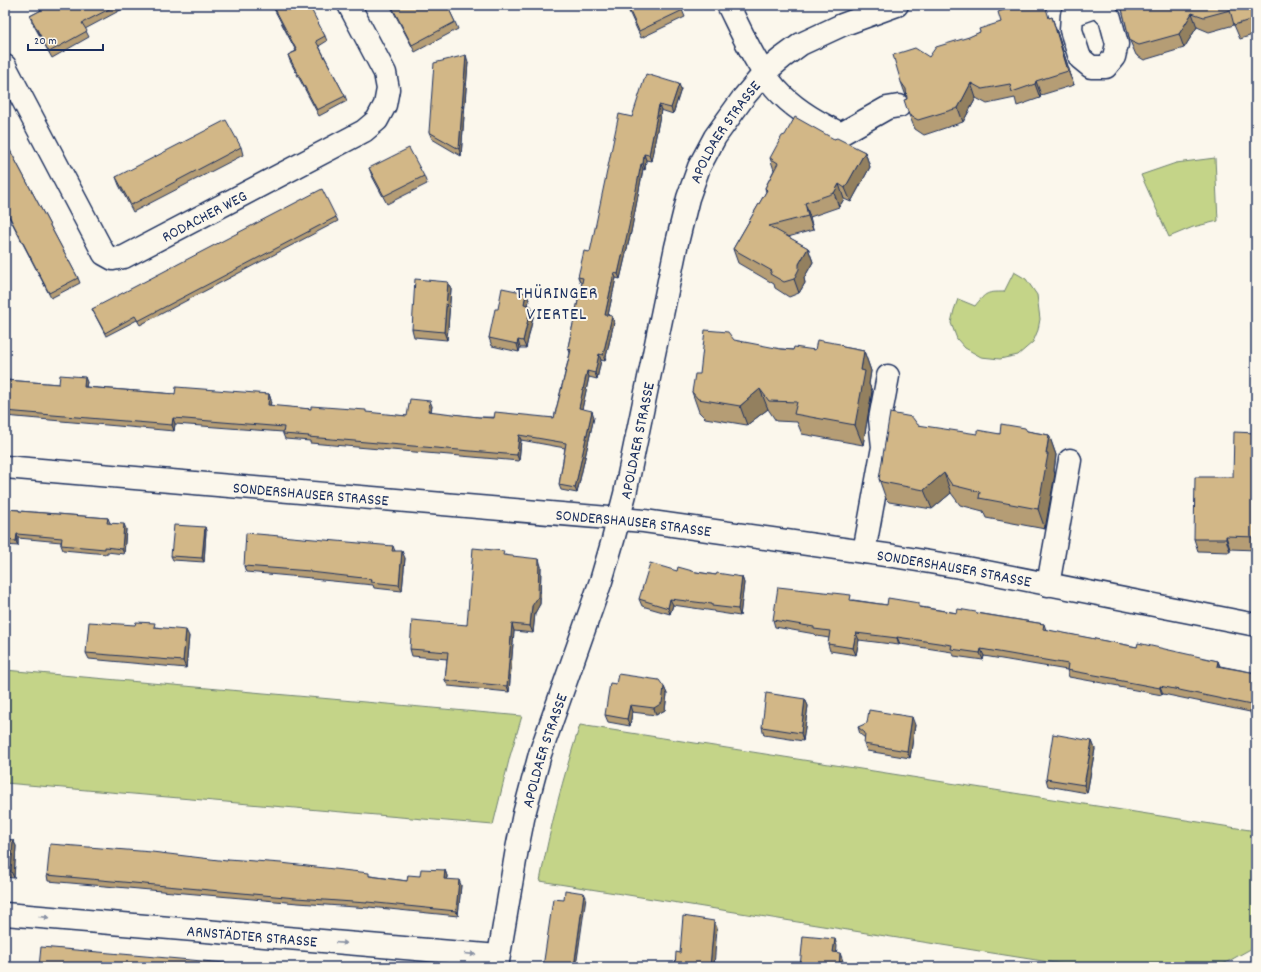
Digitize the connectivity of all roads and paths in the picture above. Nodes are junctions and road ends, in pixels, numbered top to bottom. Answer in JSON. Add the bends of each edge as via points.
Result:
{"nodes":[{"id":1,"x":348,"y":5,"type":"edge"},
{"id":2,"x":728,"y":5,"type":"edge"},
{"id":3,"x":897,"y":5,"type":"edge"},
{"id":4,"x":5,"y":66,"type":"edge"},
{"id":5,"x":764,"y":72,"type":"junction"},
{"id":6,"x":899,"y":106,"type":"dead end"},
{"id":7,"x":888,"y":376,"type":"dead end"},
{"id":8,"x":1070,"y":460,"type":"dead end"},
{"id":9,"x":5,"y":467,"type":"edge"},
{"id":10,"x":619,"y":520,"type":"junction"},
{"id":11,"x":864,"y":552,"type":"junction"},
{"id":12,"x":1048,"y":585,"type":"junction"},
{"id":13,"x":1256,"y":625,"type":"edge"},
{"id":14,"x":5,"y":914,"type":"edge"},
{"id":15,"x":498,"y":962,"type":"edge"}],
"edges":[{"from":1,"to":4,"type":"street","name":"RODACHER WEG","via":[[385,73],[388,89],[385,105],[377,120],[364,131],[124,257],[113,259],[104,254]]},
{"from":2,"to":5,"type":"street"},
{"from":3,"to":5,"type":"street","name":"APOLDAER STRASSE","via":[[842,25],[801,44]]},
{"from":5,"to":6,"type":"street","via":[[782,95],[809,117],[841,134],[887,108]]},
{"from":5,"to":10,"type":"street","name":"APOLDAER STRASSE","via":[[715,138],[699,166],[688,198]]},
{"from":7,"to":11,"type":"street","via":[[880,419],[883,447]]},
{"from":8,"to":12,"type":"street"},
{"from":9,"to":10,"type":"street","name":"SONDERSHAUSER STRASSE"},
{"from":10,"to":11,"type":"street","name":"SONDERSHAUSER STRASSE","via":[[644,521]]},
{"from":10,"to":15,"type":"street","name":"APOLDAER STRASSE","via":[[601,581],[540,754],[517,849]]},
{"from":11,"to":12,"type":"street","name":"SONDERSHAUSER STRASSE","via":[[966,568]]},
{"from":12,"to":13,"type":"street","name":"SONDERSHAUSER STRASSE"},
{"from":14,"to":15,"type":"street","name":"ARNSTÄDTER STRASSE","one_way":true}]}
